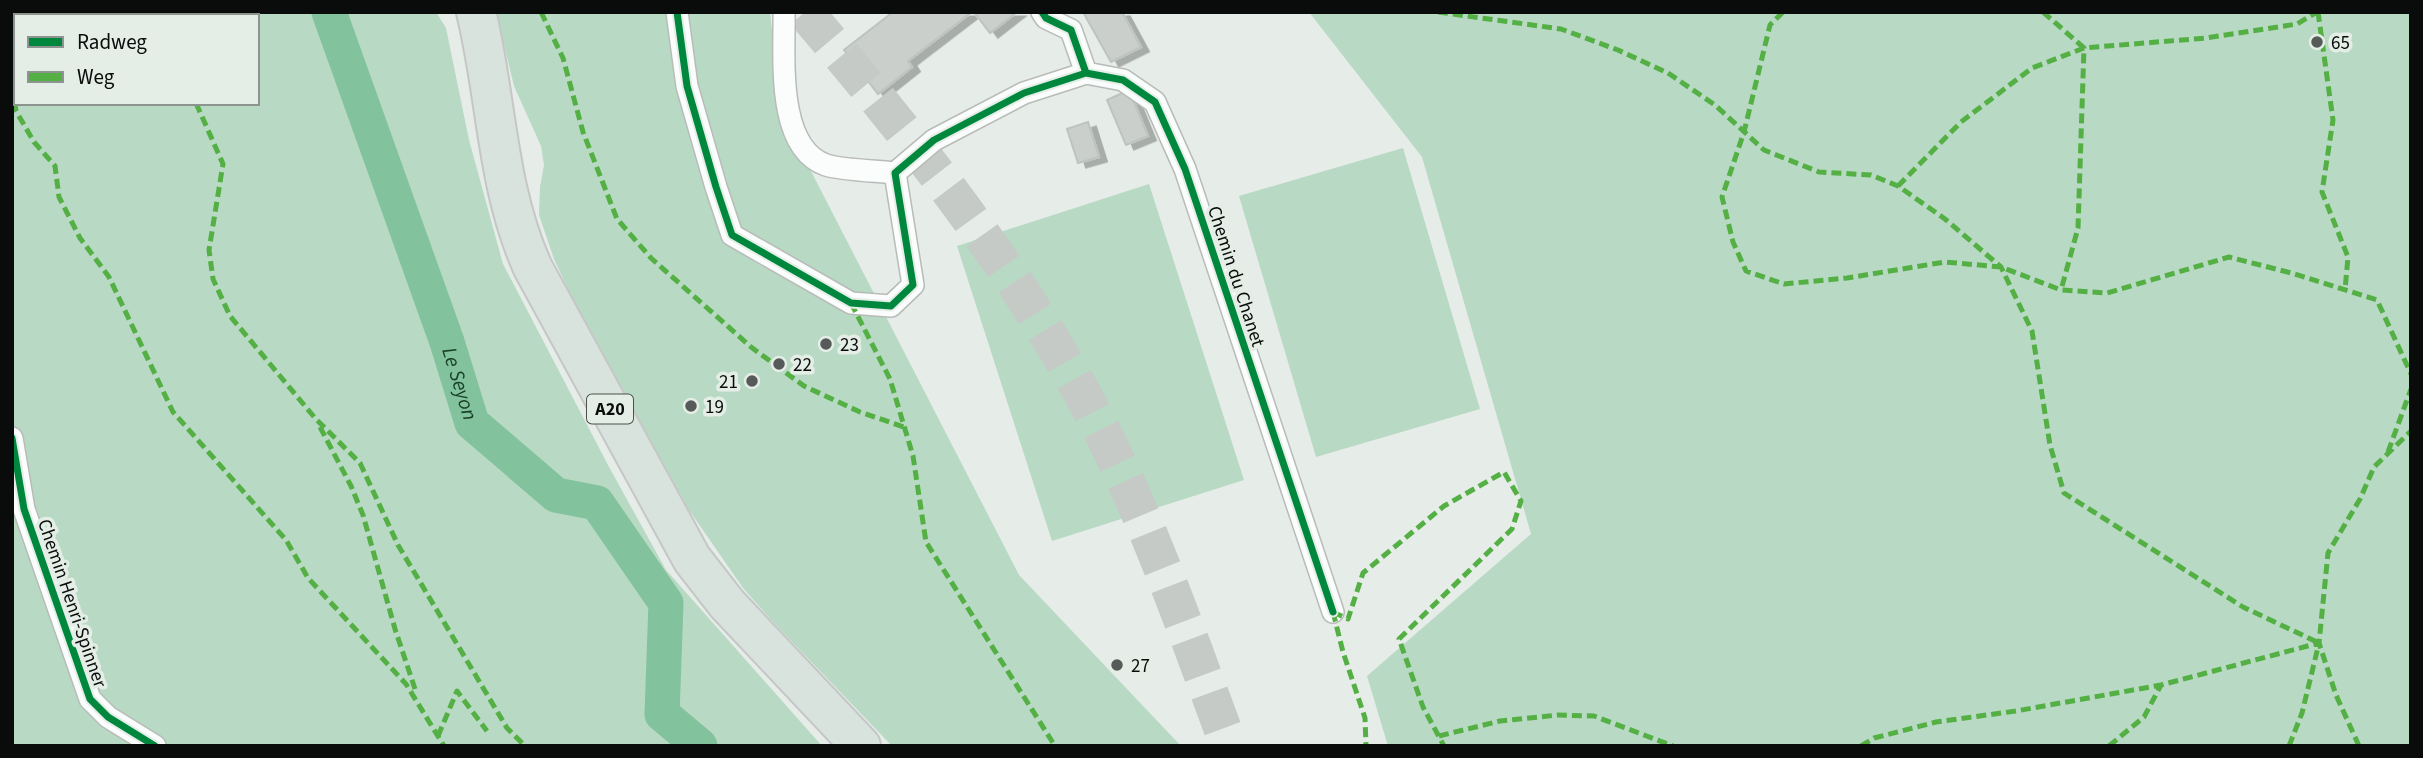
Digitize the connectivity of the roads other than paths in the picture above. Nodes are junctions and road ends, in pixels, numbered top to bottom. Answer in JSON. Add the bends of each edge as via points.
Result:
{"nodes":[{"id":1,"x":476,"y":12,"type":"edge"},
{"id":2,"x":677,"y":12,"type":"edge"},
{"id":3,"x":784,"y":12,"type":"edge"},
{"id":4,"x":1042,"y":12,"type":"edge"},
{"id":5,"x":1086,"y":73,"type":"junction"},
{"id":6,"x":895,"y":173,"type":"junction"},
{"id":7,"x":12,"y":438,"type":"edge"},
{"id":8,"x":1333,"y":612,"type":"dead end"},
{"id":9,"x":155,"y":746,"type":"edge"},
{"id":10,"x":861,"y":746,"type":"edge"}],
"edges":[{"from":1,"to":10,"type":"highway","number":"A20","via":[[509,200],[538,279],[692,559],[727,604]]},
{"from":2,"to":6,"type":"street","via":[[687,86],[733,235],[851,303],[891,306],[913,285]]},
{"from":3,"to":6,"type":"street","via":[[788,116],[804,150],[825,165]]},
{"from":4,"to":5,"type":"street","via":[[1071,30]]},
{"from":5,"to":6,"type":"street","via":[[1012,98],[934,139]]},
{"from":5,"to":8,"type":"street","name":"Chemin du Chanet","via":[[1123,80],[1155,102],[1185,169]]},
{"from":7,"to":9,"type":"street","name":"Chemin Henri-Spinner","via":[[24,509],[90,699],[108,717]]}]}
